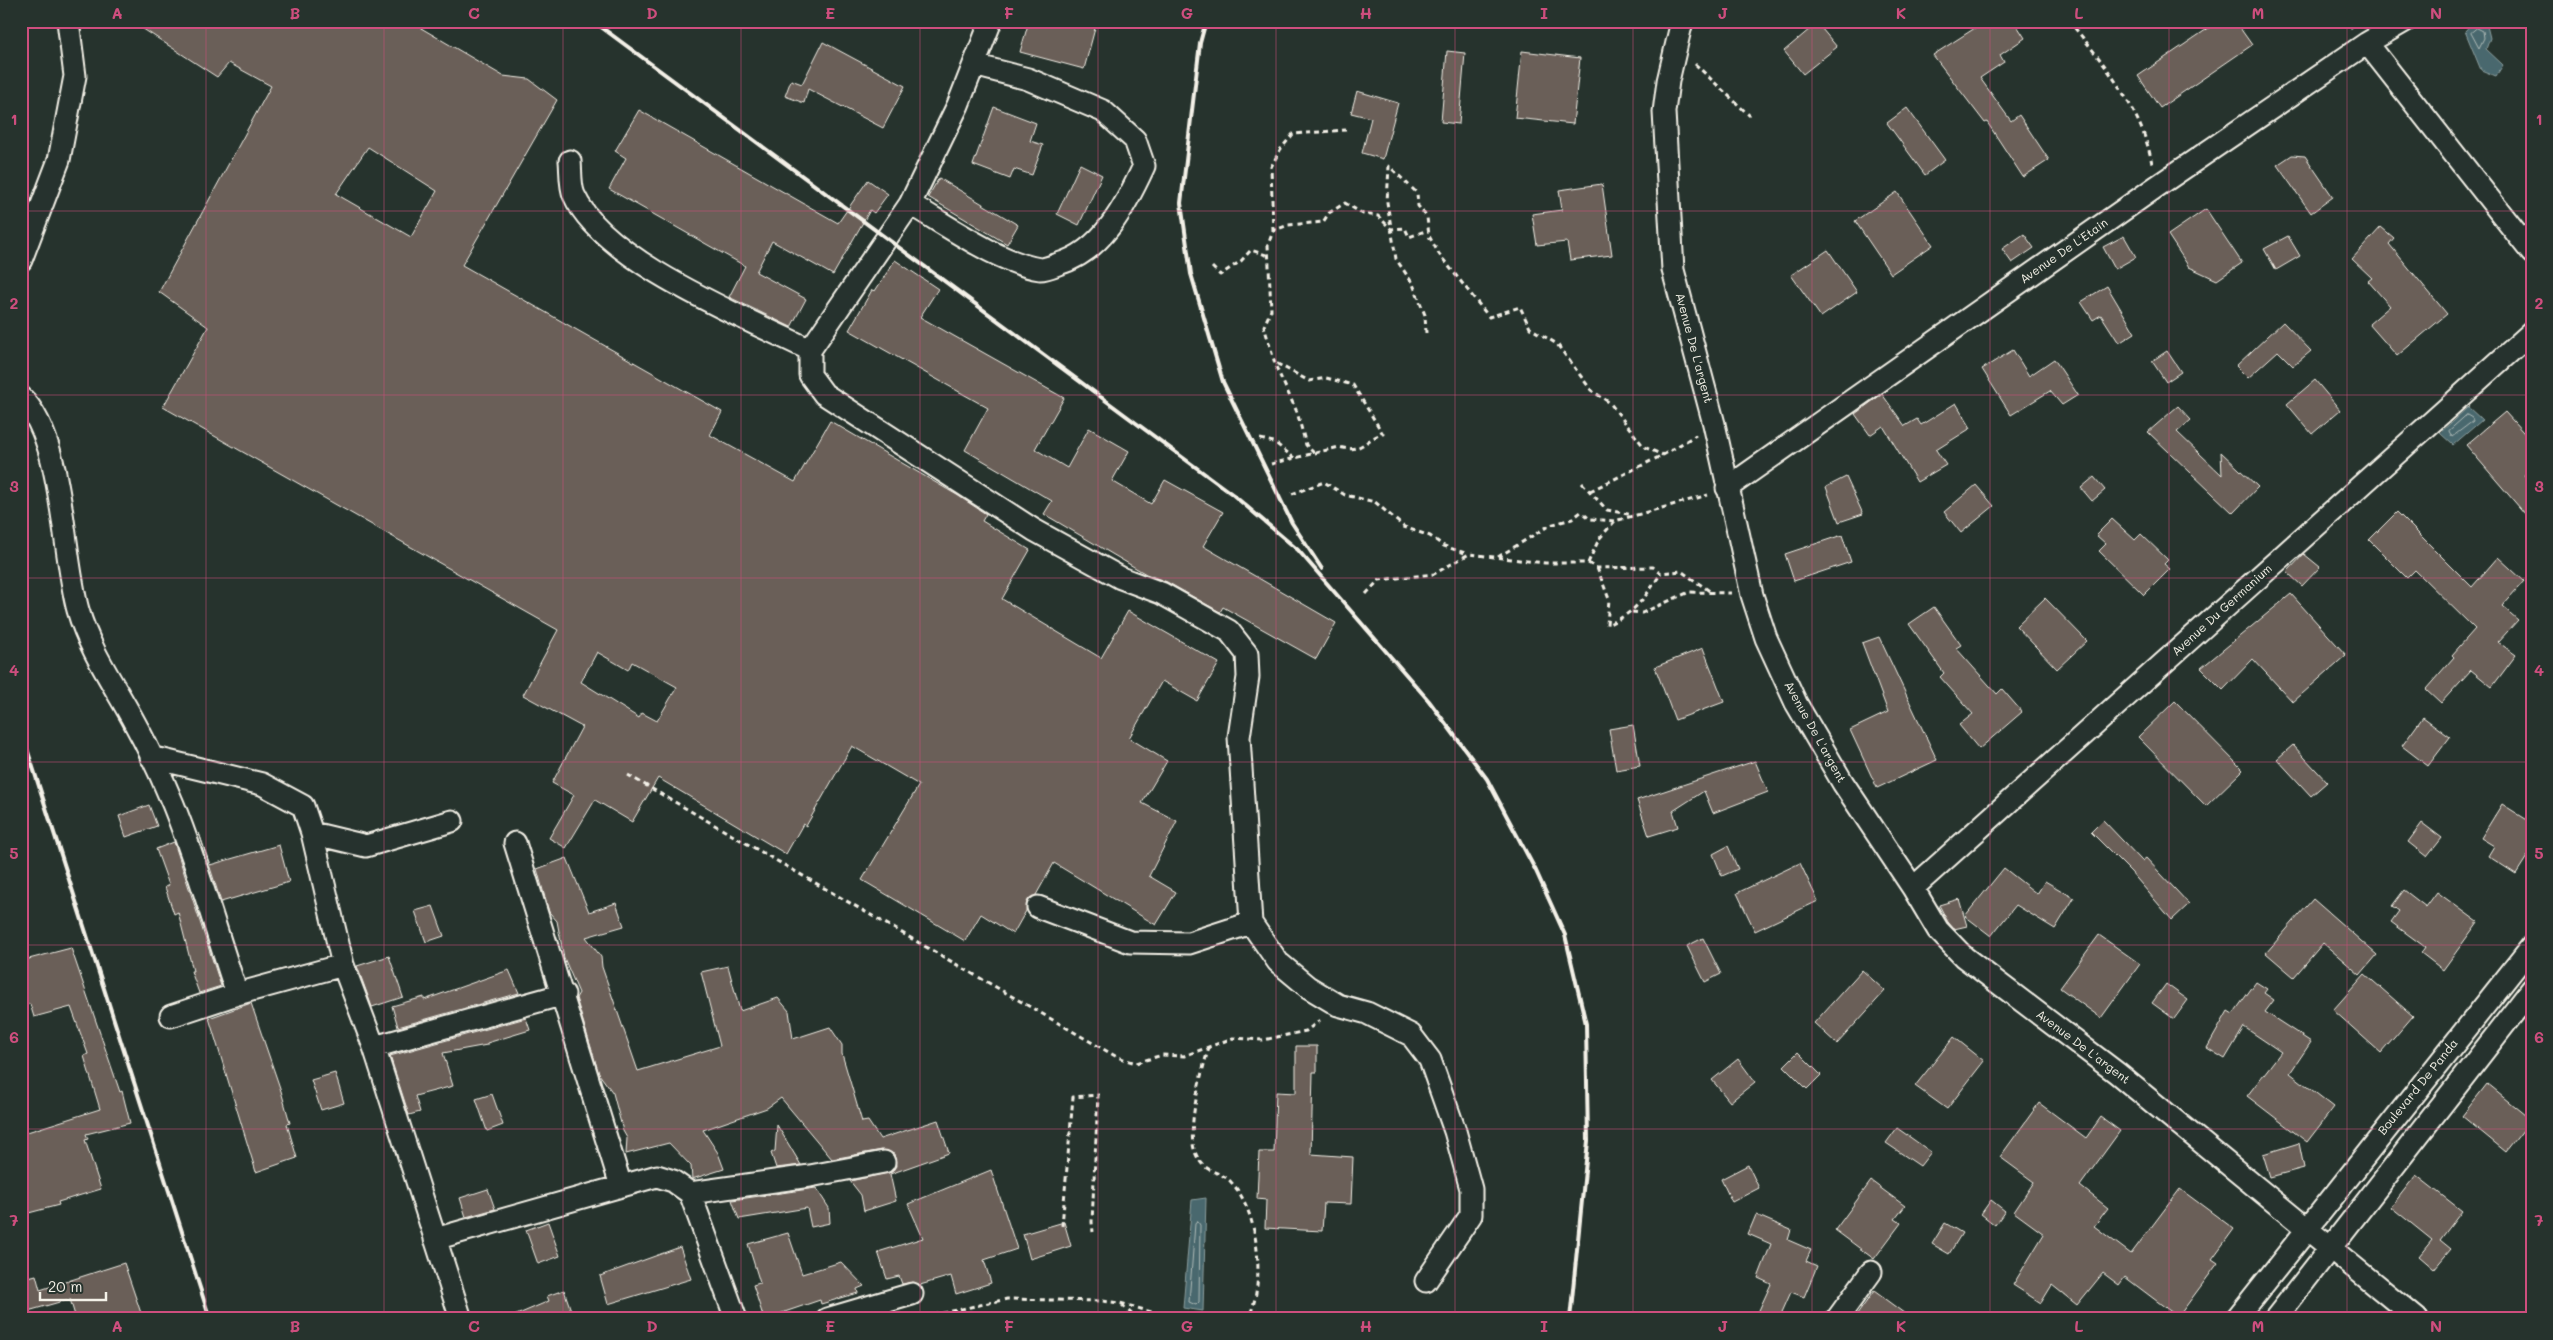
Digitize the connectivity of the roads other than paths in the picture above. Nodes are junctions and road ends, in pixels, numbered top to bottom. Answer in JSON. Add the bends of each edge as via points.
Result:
{"nodes":[{"id":1,"x":68,"y":21,"type":"edge"},
{"id":2,"x":991,"y":21,"type":"edge"},
{"id":3,"x":1682,"y":21,"type":"edge"},
{"id":4,"x":2405,"y":21,"type":"edge"},
{"id":5,"x":2367,"y":43,"type":"junction"},
{"id":6,"x":974,"y":65,"type":"junction"},
{"id":7,"x":570,"y":161,"type":"dead end"},
{"id":8,"x":910,"y":204,"type":"junction"},
{"id":9,"x":2532,"y":254,"type":"edge"},
{"id":10,"x":21,"y":260,"type":"edge"},
{"id":11,"x":2532,"y":332,"type":"edge"},
{"id":12,"x":810,"y":350,"type":"junction"},
{"id":13,"x":21,"y":397,"type":"edge"},
{"id":14,"x":1727,"y":488,"type":"junction"},
{"id":15,"x":151,"y":757,"type":"junction"},
{"id":16,"x":452,"y":821,"type":"dead end"},
{"id":17,"x":312,"y":833,"type":"junction"},
{"id":18,"x":515,"y":843,"type":"dead end"},
{"id":19,"x":1913,"y":888,"type":"junction"},
{"id":20,"x":1038,"y":907,"type":"dead end"},
{"id":21,"x":1252,"y":924,"type":"junction"},
{"id":22,"x":2532,"y":946,"type":"edge"},
{"id":23,"x":343,"y":965,"type":"junction"},
{"id":24,"x":2532,"y":990,"type":"edge"},
{"id":25,"x":237,"y":994,"type":"junction"},
{"id":26,"x":564,"y":994,"type":"junction"},
{"id":27,"x":171,"y":1016,"type":"dead end"},
{"id":28,"x":374,"y":1046,"type":"junction"},
{"id":29,"x":884,"y":1162,"type":"dead end"},
{"id":30,"x":621,"y":1186,"type":"junction"},
{"id":31,"x":690,"y":1193,"type":"junction"},
{"id":32,"x":2305,"y":1228,"type":"junction"},
{"id":33,"x":435,"y":1239,"type":"junction"},
{"id":34,"x":2329,"y":1248,"type":"junction"},
{"id":35,"x":1870,"y":1272,"type":"dead end"},
{"id":36,"x":1426,"y":1281,"type":"dead end"},
{"id":37,"x":912,"y":1294,"type":"dead end"},
{"id":38,"x":462,"y":1319,"type":"edge"},
{"id":39,"x":736,"y":1319,"type":"edge"},
{"id":40,"x":827,"y":1319,"type":"edge"},
{"id":41,"x":1838,"y":1319,"type":"edge"},
{"id":42,"x":2236,"y":1319,"type":"edge"},
{"id":43,"x":2275,"y":1319,"type":"edge"},
{"id":44,"x":2417,"y":1319,"type":"edge"}],
"edges":[{"from":1,"to":10,"type":"street","via":[[75,76],[59,160]]},
{"from":2,"to":6,"type":"street"},
{"from":3,"to":14,"type":"street","name":"Avenue De L'argent","via":[[1664,112],[1673,270],[1714,424]]},
{"from":4,"to":5,"type":"street","name":"Avenue De L'Etain"},
{"from":5,"to":9,"type":"street"},
{"from":5,"to":14,"type":"street","name":"Avenue De L'Etain"},
{"from":6,"to":8,"type":"street"},
{"from":6,"to":8,"type":"street","via":[[1028,79],[1102,111],[1136,140],[1144,166],[1130,196],[1104,235],[1072,260],[1042,269],[1007,260]]},
{"from":7,"to":12,"type":"street","via":[[573,194],[596,226],[651,271]]},
{"from":8,"to":12,"type":"street"},
{"from":11,"to":19,"type":"street","name":"Avenue Du Germanium"},
{"from":12,"to":21,"type":"street","via":[[810,375],[824,394],[1034,530],[1121,578],[1161,593],[1229,631],[1247,654],[1248,677],[1239,736]]},
{"from":13,"to":15,"type":"street","via":[[34,409],[48,450],[64,520],[78,610],[98,659]]},
{"from":14,"to":19,"type":"street","name":"Avenue De L'argent","via":[[1760,620],[1796,703],[1843,784]]},
{"from":15,"to":17,"type":"street","via":[[262,784],[303,806]]},
{"from":15,"to":25,"type":"street","via":[[173,804]]},
{"from":16,"to":17,"type":"street","via":[[366,846]]},
{"from":17,"to":23,"type":"street"},
{"from":18,"to":26,"type":"street"},
{"from":19,"to":32,"type":"street","name":"Avenue De L'argent","via":[[1938,930],[1964,957],[2132,1086]]},
{"from":20,"to":21,"type":"street","via":[[1130,942],[1189,943]]},
{"from":21,"to":36,"type":"street","via":[[1278,962],[1308,987],[1338,1005],[1367,1013],[1411,1035],[1430,1060],[1471,1189],[1471,1215]]},
{"from":22,"to":32,"type":"street","name":"Boulevard De Panda"},
{"from":23,"to":25,"type":"street"},
{"from":23,"to":28,"type":"street"},
{"from":24,"to":34,"type":"street"},
{"from":25,"to":27,"type":"street"},
{"from":26,"to":28,"type":"street"},
{"from":26,"to":30,"type":"street"},
{"from":28,"to":33,"type":"street"},
{"from":29,"to":31,"type":"street"},
{"from":30,"to":31,"type":"street","via":[[658,1176],[673,1181]]},
{"from":30,"to":33,"type":"street"},
{"from":31,"to":39,"type":"street"},
{"from":32,"to":34,"type":"street","name":"Avenue De L'argent"},
{"from":32,"to":42,"type":"street","name":"Boulevard De Panda"},
{"from":33,"to":38,"type":"street"},
{"from":34,"to":43,"type":"street"},
{"from":34,"to":44,"type":"street","name":"Avenue De L'argent"},
{"from":35,"to":41,"type":"street"},
{"from":37,"to":40,"type":"street"}]}
